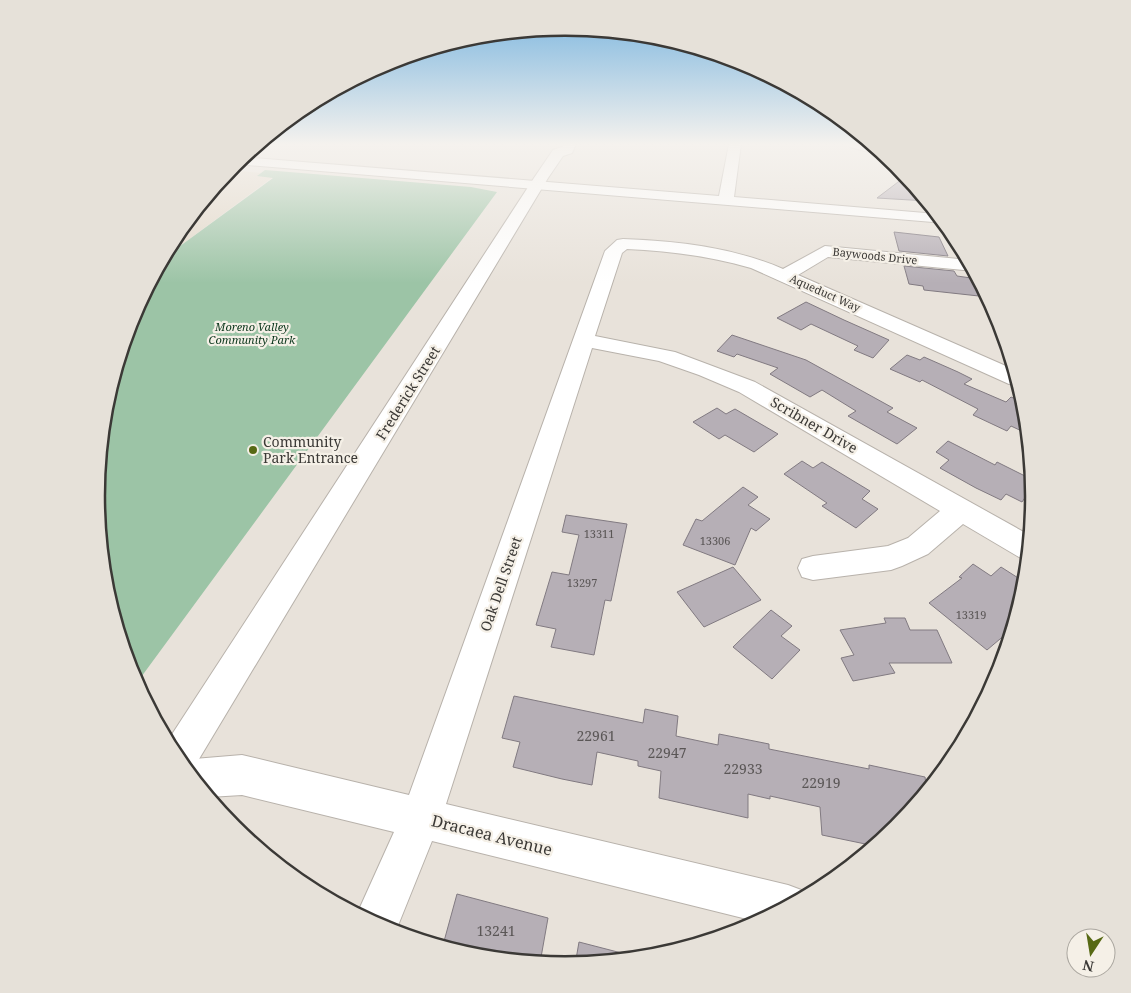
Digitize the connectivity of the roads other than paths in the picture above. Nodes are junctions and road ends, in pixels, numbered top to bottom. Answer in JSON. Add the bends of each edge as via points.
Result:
{"nodes":[{"id":1,"x":534,"y":190,"type":"edge"},
{"id":2,"x":600,"y":190,"type":"edge"},
{"id":3,"x":728,"y":190,"type":"edge"},
{"id":4,"x":726,"y":201,"type":"junction"},
{"id":5,"x":933,"y":218,"type":"edge"},
{"id":6,"x":623,"y":244,"type":"joint"},
{"id":7,"x":964,"y":265,"type":"edge"},
{"id":8,"x":785,"y":276,"type":"junction"},
{"id":9,"x":584,"y":341,"type":"junction"},
{"id":10,"x":1009,"y":375,"type":"edge"},
{"id":11,"x":961,"y":510,"type":"junction"},
{"id":12,"x":1023,"y":546,"type":"edge"},
{"id":13,"x":813,"y":568,"type":"dead end"},
{"id":14,"x":183,"y":752,"type":"edge"},
{"id":15,"x":201,"y":778,"type":"edge"},
{"id":16,"x":421,"y":818,"type":"junction"},
{"id":17,"x":778,"y":904,"type":"edge"},
{"id":18,"x":379,"y":917,"type":"edge"}],
"edges":[{"from":1,"to":14,"type":"street","name":"Frederick Street"},
{"from":2,"to":4,"type":"street"},
{"from":3,"to":4,"type":"street"},
{"from":4,"to":5,"type":"street"},
{"from":6,"to":8,"type":"street","name":"Aqueduct Way","via":[[718,253]]},
{"from":6,"to":9,"type":"street","name":"Oak Dell Street","via":[[614,251]]},
{"from":7,"to":8,"type":"street","name":"Baywoods Drive","via":[[825,251]]},
{"from":8,"to":10,"type":"street","name":"Aqueduct Way"},
{"from":9,"to":11,"type":"street","name":"Scribner Drive","via":[[640,349],[711,370],[747,386]]},
{"from":9,"to":16,"type":"street","name":"Oak Dell Street"},
{"from":11,"to":12,"type":"street","name":"Scribner Drive"},
{"from":11,"to":13,"type":"street","via":[[918,546],[891,558]]},
{"from":15,"to":16,"type":"street","name":"Dracaea Avenue","via":[[242,775]]},
{"from":16,"to":17,"type":"street","name":"Dracaea Avenue"},
{"from":16,"to":18,"type":"street","name":"Oak Dell Street"}]}
